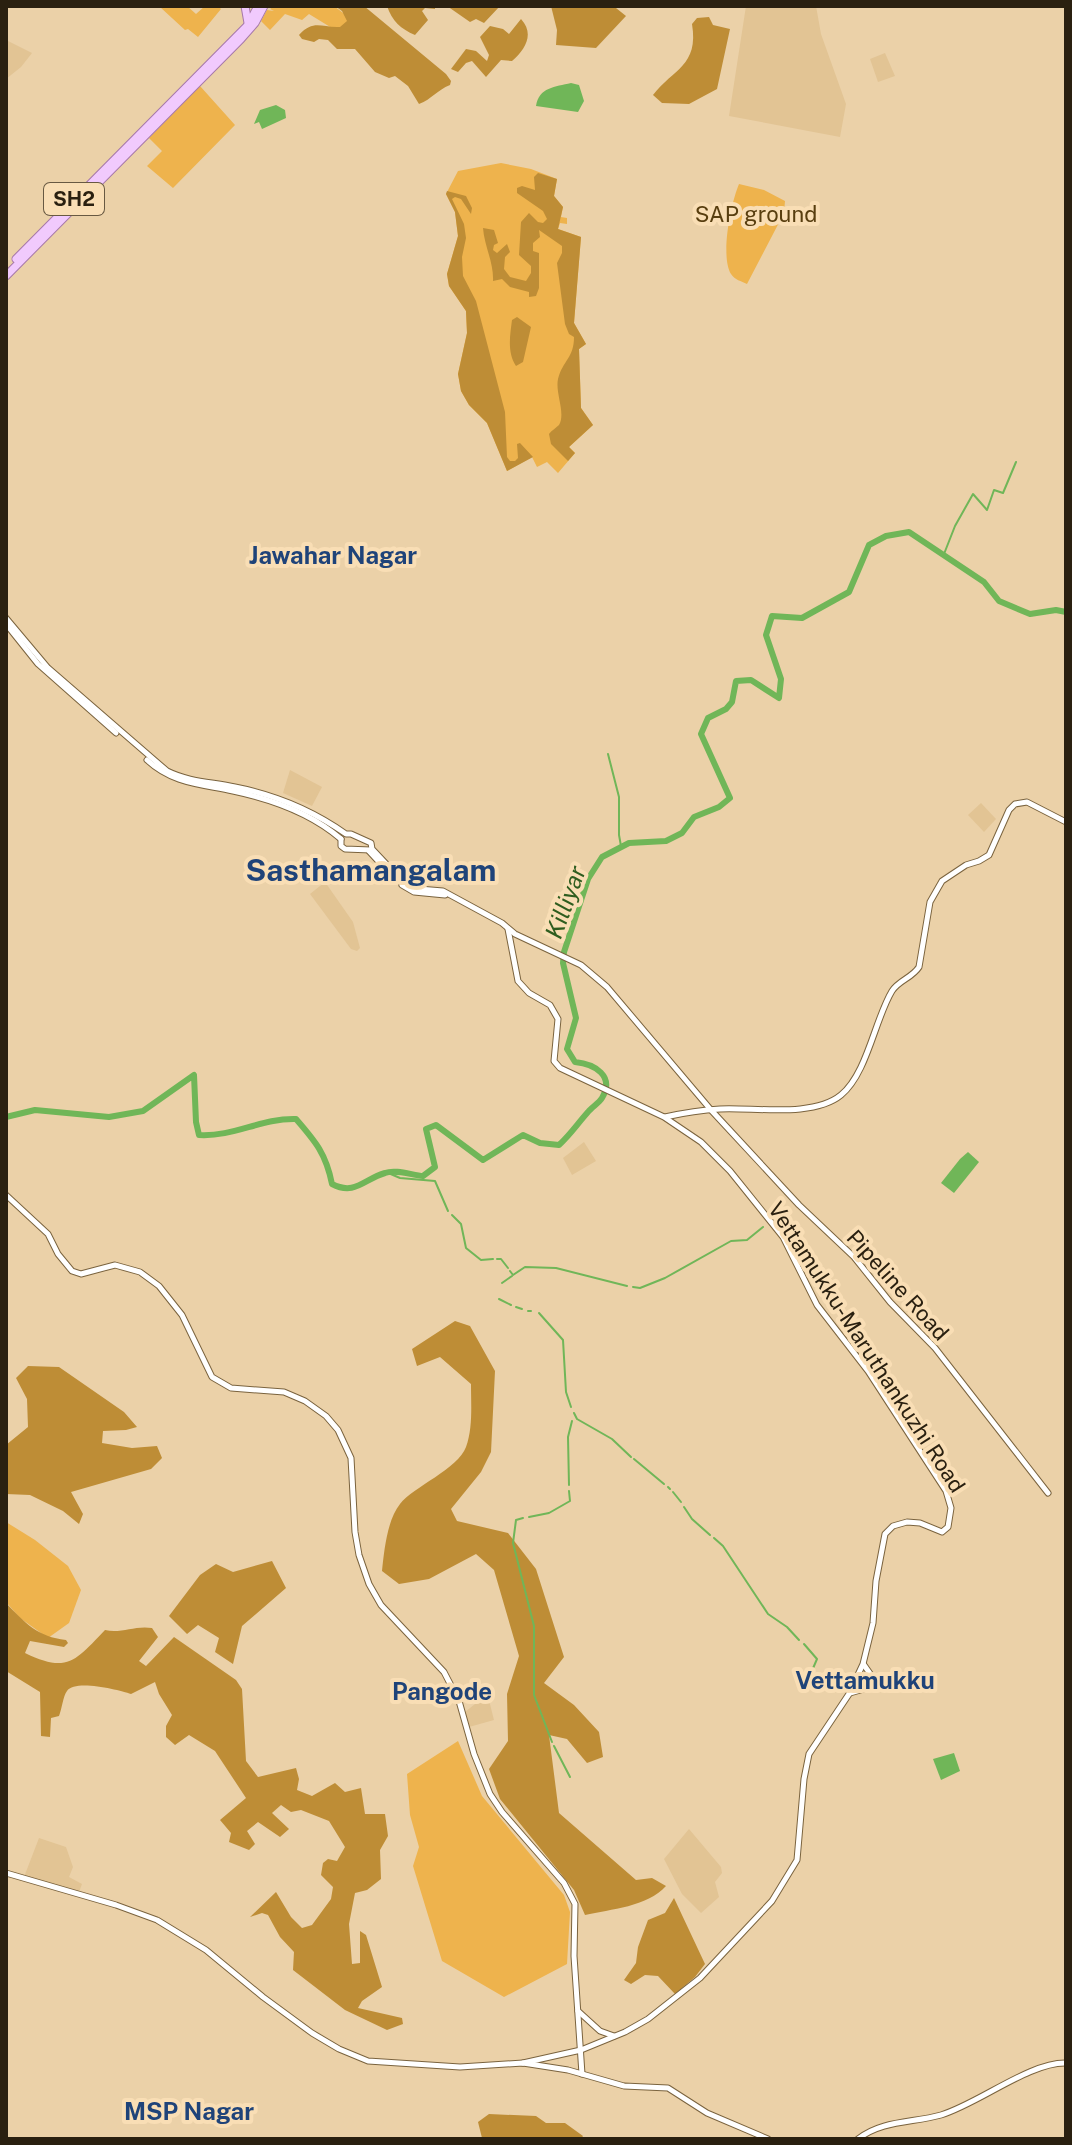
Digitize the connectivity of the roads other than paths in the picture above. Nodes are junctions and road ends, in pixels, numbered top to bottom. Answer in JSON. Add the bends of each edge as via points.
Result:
{"nodes":[{"id":1,"x":245,"y":6,"type":"edge"},
{"id":2,"x":261,"y":6,"type":"edge"},
{"id":3,"x":248,"y":25,"type":"junction"},
{"id":4,"x":6,"y":269,"type":"edge"},
{"id":5,"x":6,"y":276,"type":"edge"},
{"id":6,"x":6,"y":618,"type":"edge"},
{"id":7,"x":6,"y":624,"type":"edge"},
{"id":8,"x":52,"y":675,"type":"junction"},
{"id":9,"x":1066,"y":822,"type":"edge"},
{"id":10,"x":354,"y":835,"type":"junction"},
{"id":11,"x":343,"y":836,"type":"junction"},
{"id":12,"x":353,"y":849,"type":"junction"},
{"id":13,"x":369,"y":850,"type":"junction"},
{"id":14,"x":508,"y":929,"type":"junction"},
{"id":15,"x":711,"y":1110,"type":"junction"},
{"id":16,"x":664,"y":1117,"type":"junction"},
{"id":17,"x":6,"y":1195,"type":"edge"},
{"id":18,"x":1048,"y":1493,"type":"dead end"},
{"id":19,"x":863,"y":1664,"type":"junction"},
{"id":20,"x":849,"y":1694,"type":"junction"},
{"id":21,"x":6,"y":1873,"type":"edge"},
{"id":22,"x":577,"y":2011,"type":"junction"},
{"id":23,"x":614,"y":2036,"type":"junction"},
{"id":24,"x":581,"y":2050,"type":"junction"},
{"id":25,"x":523,"y":2063,"type":"junction"},
{"id":26,"x":1066,"y":2063,"type":"edge"},
{"id":27,"x":582,"y":2074,"type":"junction"},
{"id":28,"x":768,"y":2139,"type":"edge"},
{"id":29,"x":858,"y":2139,"type":"edge"}],
"edges":[{"from":1,"to":3,"type":"main road"},
{"from":2,"to":3,"type":"main road","number":"SH2"},
{"from":2,"to":5,"type":"main road","via":[[241,39]]},
{"from":3,"to":4,"type":"main road","number":"SH2"},
{"from":6,"to":8,"type":"main road"},
{"from":7,"to":8,"type":"main road"},
{"from":8,"to":11,"type":"main road","via":[[167,771],[279,798],[317,815]]},
{"from":9,"to":15,"type":"main road","via":[[1027,802],[1015,804],[989,855],[942,881],[930,902],[919,967],[892,991],[877,1032],[839,1097],[807,1108]]},
{"from":10,"to":11,"type":"main road"},
{"from":10,"to":12,"type":"main road"},
{"from":10,"to":13,"type":"main road","via":[[368,842],[364,847]]},
{"from":11,"to":12,"type":"main road","via":[[344,848]]},
{"from":12,"to":13,"type":"main road"},
{"from":13,"to":14,"type":"main road","name":"Pipeline Road","via":[[410,891],[446,895]]},
{"from":14,"to":15,"type":"main road","name":"Pipeline Road","via":[[581,965],[607,987]]},
{"from":14,"to":16,"type":"main road","via":[[518,981],[550,1005],[558,1019],[554,1061]]},
{"from":15,"to":16,"type":"main road"},
{"from":15,"to":18,"type":"main road","name":"Pipeline Road","via":[[935,1348]]},
{"from":16,"to":19,"type":"main road","name":"Vettamukku-Maruthankuzhi Road","via":[[718,1159],[783,1237],[817,1305],[868,1371],[950,1501],[946,1530],[907,1522],[885,1534]]},
{"from":17,"to":22,"type":"main road","via":[[48,1234],[72,1271],[81,1274],[115,1265],[140,1272],[159,1286],[182,1315],[212,1377],[231,1388],[284,1392],[305,1401],[342,1437],[351,1458],[355,1532],[369,1584],[381,1605],[444,1672],[490,1794],[570,1891],[577,1913]]},
{"from":19,"to":20,"type":"main road"},
{"from":19,"to":20,"type":"main road","via":[[878,1685]]},
{"from":20,"to":23,"type":"main road","via":[[809,1754],[797,1860],[778,1893],[700,1978],[648,2019]]},
{"from":21,"to":25,"type":"main road","via":[[157,1920],[206,1950],[312,2033],[368,2061],[460,2067]]},
{"from":22,"to":23,"type":"main road"},
{"from":22,"to":24,"type":"main road"},
{"from":23,"to":24,"type":"main road"},
{"from":24,"to":25,"type":"main road"},
{"from":24,"to":27,"type":"main road"},
{"from":25,"to":27,"type":"main road"},
{"from":26,"to":29,"type":"main road","via":[[1041,2067],[944,2114],[881,2126]]},
{"from":27,"to":28,"type":"main road","via":[[624,2086],[668,2088],[707,2113]]}]}
